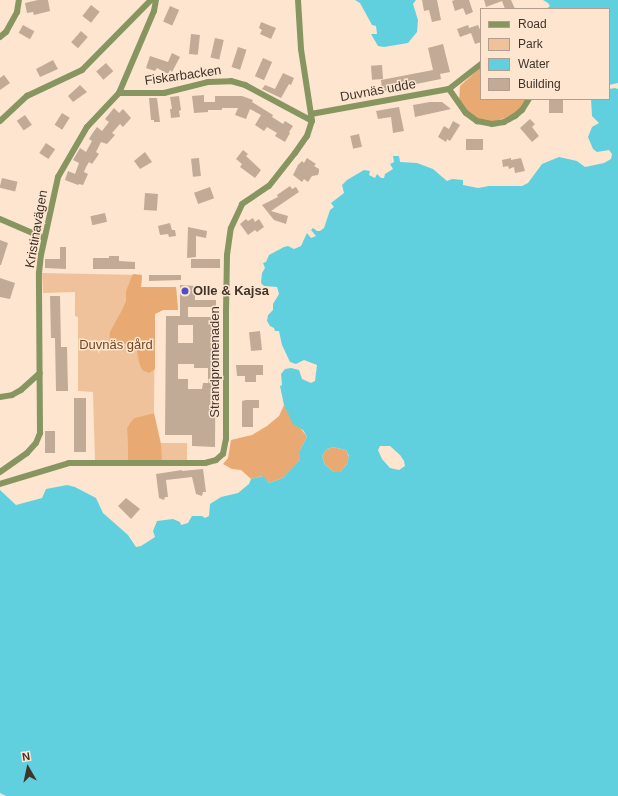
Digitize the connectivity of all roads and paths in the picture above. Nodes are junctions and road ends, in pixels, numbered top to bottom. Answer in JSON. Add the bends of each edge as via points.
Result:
{"nodes":[{"id":1,"x":19,"y":0,"type":"edge"},
{"id":2,"x":142,"y":0,"type":"edge"},
{"id":3,"x":152,"y":0,"type":"edge"},
{"id":4,"x":156,"y":0,"type":"edge"},
{"id":5,"x":298,"y":0,"type":"edge"},
{"id":6,"x":144,"y":7,"type":"junction"},
{"id":7,"x":0,"y":37,"type":"edge"},
{"id":8,"x":480,"y":65,"type":"edge"},
{"id":9,"x":449,"y":89,"type":"junction"},
{"id":10,"x":119,"y":93,"type":"junction"},
{"id":11,"x":528,"y":100,"type":"edge"},
{"id":12,"x":311,"y":114,"type":"junction"},
{"id":13,"x":0,"y":121,"type":"edge"},
{"id":14,"x":312,"y":121,"type":"junction"},
{"id":15,"x":0,"y":219,"type":"edge"},
{"id":16,"x":44,"y":238,"type":"junction"},
{"id":17,"x":40,"y":373,"type":"junction"},
{"id":18,"x":0,"y":397,"type":"edge"},
{"id":19,"x":0,"y":472,"type":"edge"},
{"id":20,"x":0,"y":484,"type":"edge"}],
"edges":[{"from":1,"to":7,"type":"street","via":[[18,12]]},
{"from":2,"to":6,"type":"street"},
{"from":3,"to":6,"type":"street"},
{"from":4,"to":10,"type":"street","name":"Kristinavägen","via":[[154,11]]},
{"from":5,"to":12,"type":"street","via":[[301,49]]},
{"from":6,"to":13,"type":"street","via":[[82,70],[27,96]]},
{"from":8,"to":9,"type":"street","name":"Duvnäs udde"},
{"from":9,"to":11,"type":"street","via":[[466,113],[478,122],[492,124],[504,122],[515,116]]},
{"from":9,"to":12,"type":"street","name":"Duvnäs udde"},
{"from":10,"to":14,"type":"street","name":"Fiskarbacken","via":[[164,93],[208,82],[231,81],[245,85]]},
{"from":10,"to":16,"type":"street","name":"Kristinavägen","via":[[87,127],[58,177]]},
{"from":12,"to":14,"type":"street"},
{"from":14,"to":20,"type":"street","name":"Strandpromenaden","via":[[307,136],[295,153],[268,186],[242,204],[231,228],[226,312],[224,454],[205,463],[69,463]]},
{"from":15,"to":16,"type":"street"},
{"from":16,"to":17,"type":"street","name":"Kristinavägen","via":[[39,273]]},
{"from":17,"to":18,"type":"street","via":[[21,390]]},
{"from":17,"to":19,"type":"street","name":"Kristinavägen","via":[[41,421],[36,443],[27,453]]}]}
